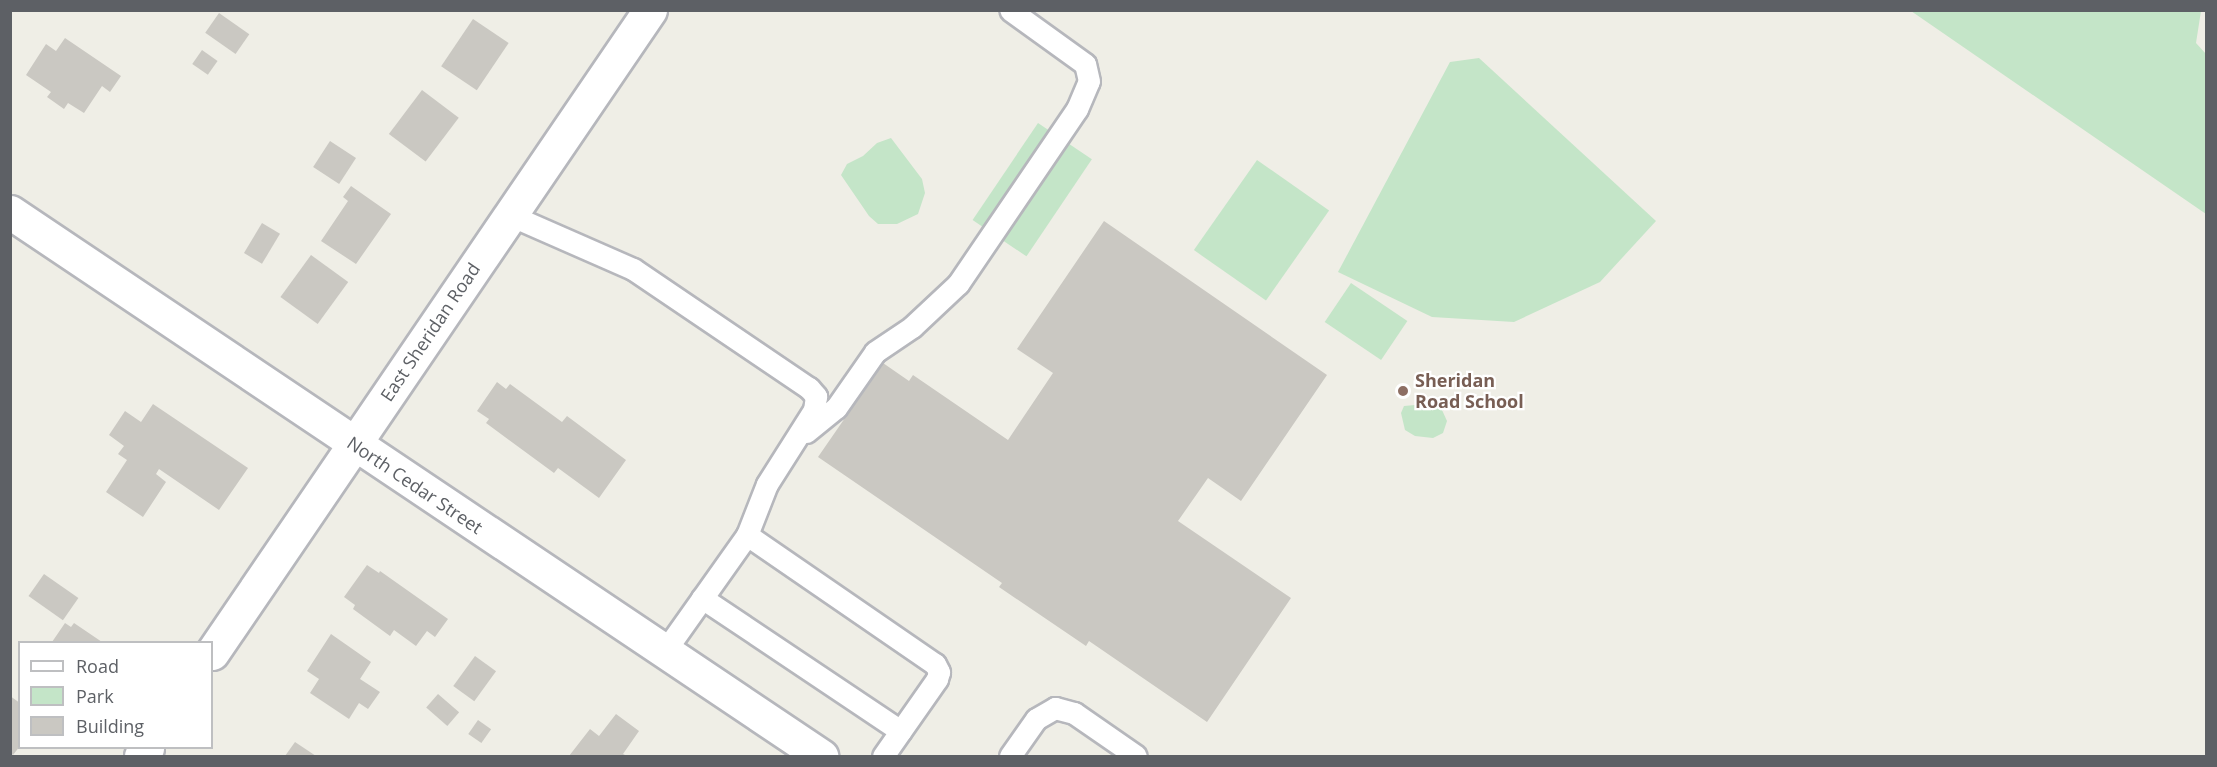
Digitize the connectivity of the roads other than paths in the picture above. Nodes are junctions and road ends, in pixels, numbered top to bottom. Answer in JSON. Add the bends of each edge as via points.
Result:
{"nodes":[{"id":1,"x":650,"y":10,"type":"edge"},
{"id":2,"x":1010,"y":10,"type":"edge"},
{"id":3,"x":10,"y":212,"type":"edge"},
{"id":4,"x":510,"y":214,"type":"junction"},
{"id":5,"x":796,"y":441,"type":"junction"},
{"id":6,"x":354,"y":445,"type":"junction"},
{"id":7,"x":747,"y":535,"type":"junction"},
{"id":8,"x":702,"y":598,"type":"junction"},
{"id":9,"x":665,"y":651,"type":"junction"},
{"id":10,"x":213,"y":652,"type":"edge"},
{"id":11,"x":901,"y":731,"type":"junction"},
{"id":12,"x":821,"y":756,"type":"edge"},
{"id":13,"x":884,"y":756,"type":"edge"},
{"id":14,"x":1010,"y":756,"type":"edge"},
{"id":15,"x":1136,"y":756,"type":"edge"}],
"edges":[{"from":1,"to":4,"type":"street","name":"East Sheridan Road"},
{"from":2,"to":5,"type":"lane","via":[[1085,64],[1089,81],[1077,109],[958,284],[912,327],[875,352],[836,408]]},
{"from":3,"to":6,"type":"street","name":"North Cedar Street"},
{"from":4,"to":5,"type":"lane","via":[[633,269],[809,388],[816,396],[814,410]]},
{"from":4,"to":6,"type":"street","name":"East Sheridan Road"},
{"from":5,"to":7,"type":"lane","via":[[767,484]]},
{"from":6,"to":9,"type":"street","name":"North Cedar Street"},
{"from":6,"to":10,"type":"street","name":"East Sheridan Road"},
{"from":7,"to":8,"type":"lane"},
{"from":7,"to":11,"type":"lane","via":[[935,664],[937,679]]},
{"from":8,"to":9,"type":"lane"},
{"from":8,"to":11,"type":"lane"},
{"from":9,"to":12,"type":"street","name":"North Cedar Street"},
{"from":11,"to":13,"type":"lane"},
{"from":14,"to":15,"type":"lane","via":[[1036,719],[1054,708],[1074,713]]}]}
